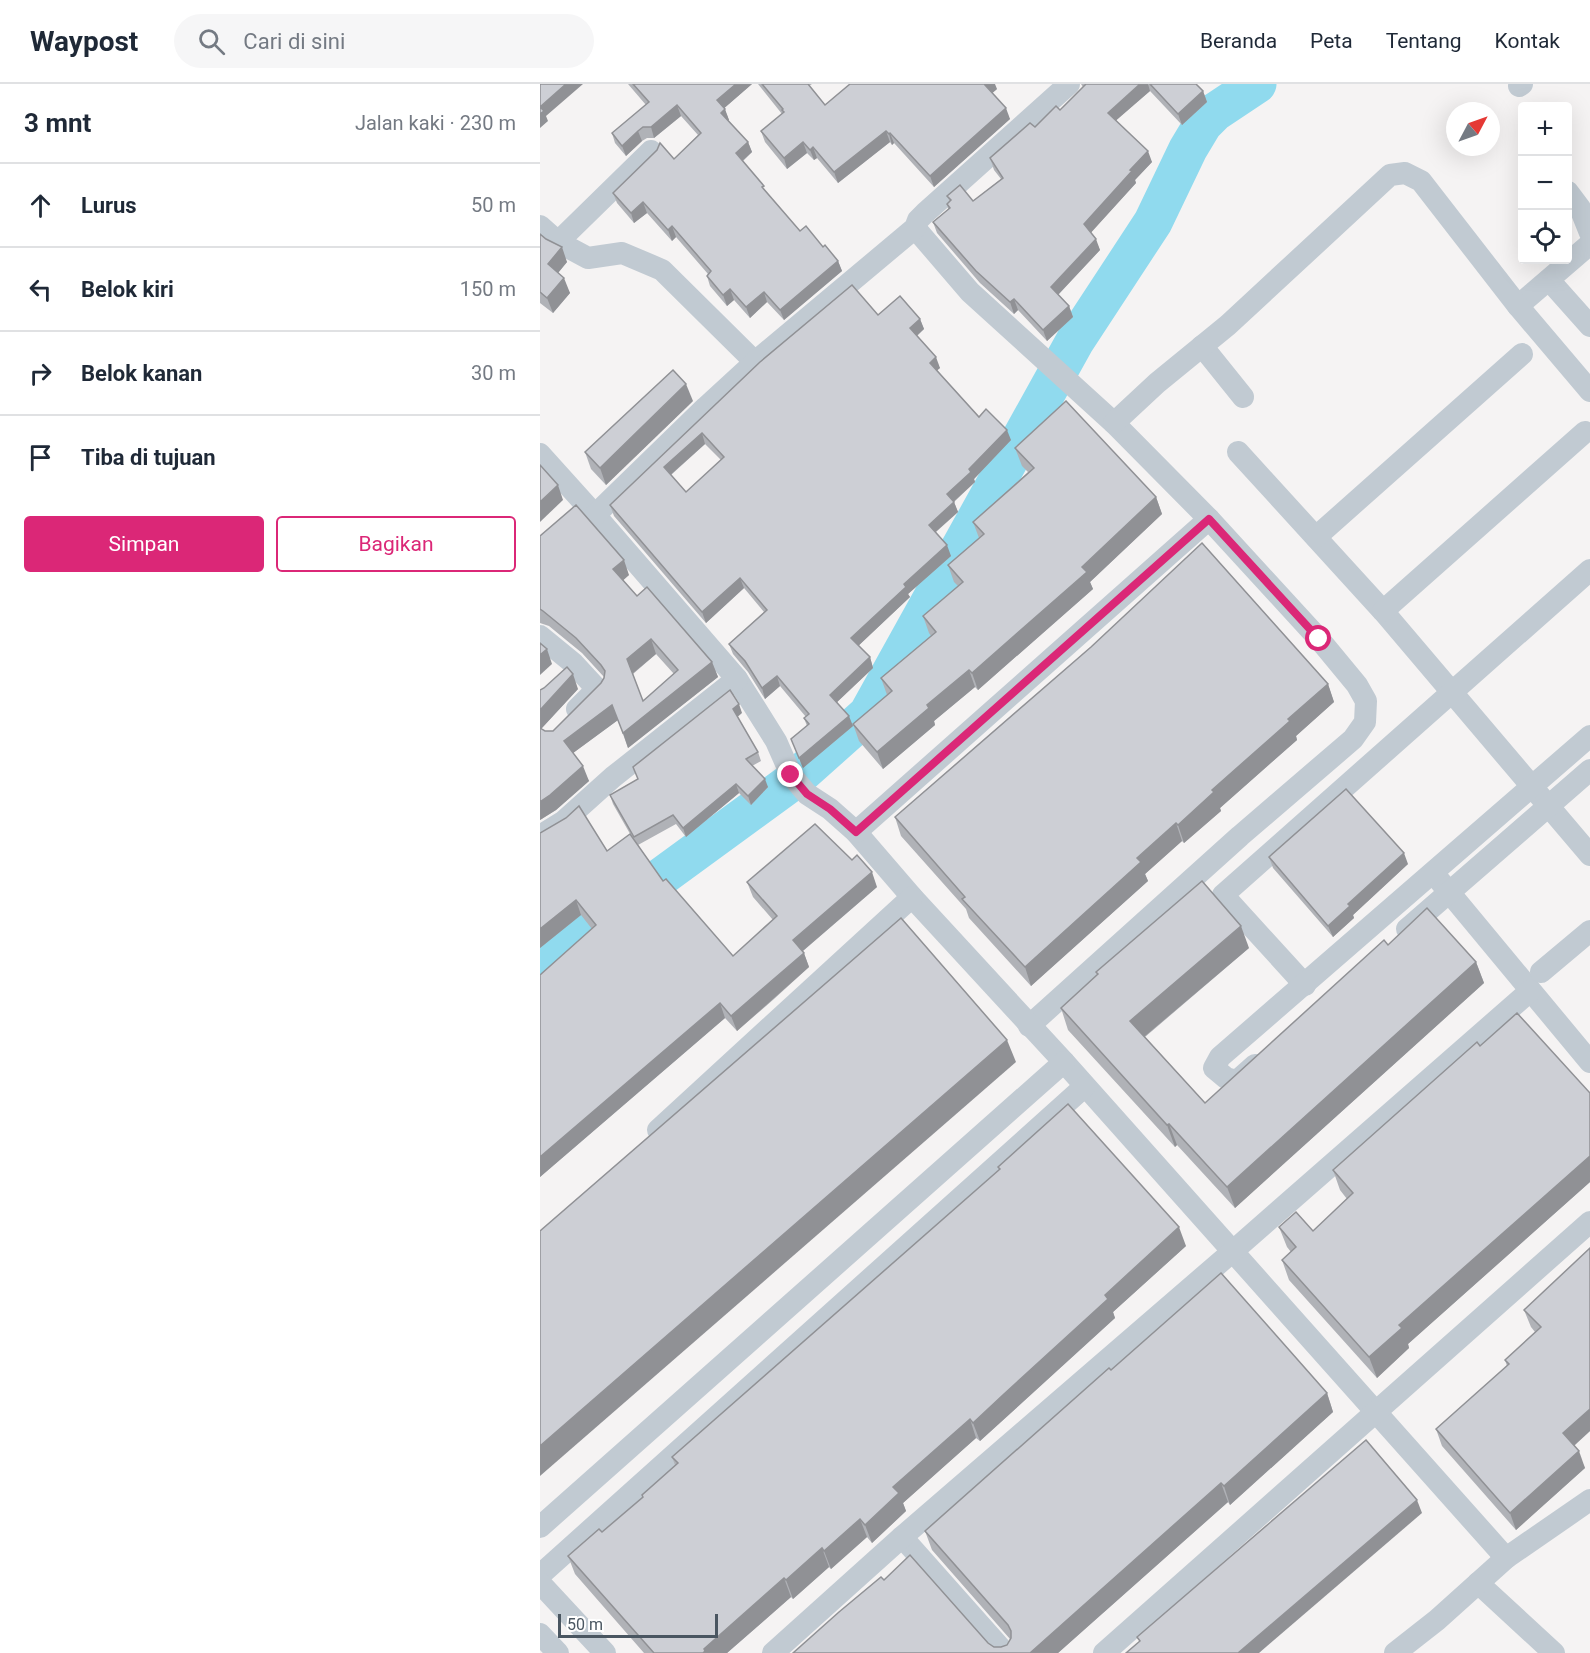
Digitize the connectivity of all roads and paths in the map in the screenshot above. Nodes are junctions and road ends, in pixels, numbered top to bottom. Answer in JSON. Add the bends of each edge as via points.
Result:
{"nodes":[{"id":1,"x":1069,"y":84,"type":"edge"},
{"id":2,"x":651,"y":151,"type":"dead end"},
{"id":3,"x":1572,"y":197,"type":"edge"},
{"id":4,"x":540,"y":225,"type":"edge"},
{"id":5,"x":915,"y":228,"type":"junction"},
{"id":6,"x":1590,"y":233,"type":"edge"},
{"id":7,"x":558,"y":242,"type":"junction"},
{"id":8,"x":1590,"y":244,"type":"edge"},
{"id":9,"x":1549,"y":280,"type":"junction"},
{"id":10,"x":1518,"y":306,"type":"junction"},
{"id":11,"x":1590,"y":326,"type":"edge"},
{"id":12,"x":1202,"y":346,"type":"junction"},
{"id":13,"x":1522,"y":354,"type":"dead end"},
{"id":14,"x":754,"y":362,"type":"junction"},
{"id":15,"x":1590,"y":391,"type":"edge"},
{"id":16,"x":1243,"y":397,"type":"dead end"},
{"id":17,"x":1114,"y":423,"type":"junction"},
{"id":18,"x":1585,"y":432,"type":"dead end"},
{"id":19,"x":1238,"y":452,"type":"dead end"},
{"id":20,"x":540,"y":454,"type":"edge"},
{"id":21,"x":589,"y":508,"type":"junction"},
{"id":22,"x":565,"y":517,"type":"edge"},
{"id":23,"x":1209,"y":519,"type":"junction"},
{"id":24,"x":1316,"y":537,"type":"junction"},
{"id":25,"x":1590,"y":570,"type":"edge"},
{"id":26,"x":1383,"y":611,"type":"junction"},
{"id":27,"x":540,"y":636,"type":"edge"},
{"id":28,"x":737,"y":679,"type":"junction"},
{"id":29,"x":1451,"y":692,"type":"junction"},
{"id":30,"x":561,"y":726,"type":"edge"},
{"id":31,"x":1590,"y":736,"type":"edge"},
{"id":32,"x":1590,"y":770,"type":"edge"},
{"id":33,"x":1532,"y":788,"type":"junction"},
{"id":34,"x":1547,"y":807,"type":"junction"},
{"id":35,"x":856,"y":832,"type":"junction"},
{"id":36,"x":540,"y":836,"type":"edge"},
{"id":37,"x":1590,"y":855,"type":"edge"},
{"id":38,"x":1432,"y":872,"type":"junction"},
{"id":39,"x":1449,"y":891,"type":"junction"},
{"id":40,"x":912,"y":897,"type":"junction"},
{"id":41,"x":1590,"y":931,"type":"edge"},
{"id":42,"x":1387,"y":946,"type":"edge"},
{"id":43,"x":1536,"y":982,"type":"junction"},
{"id":44,"x":1305,"y":985,"type":"junction"},
{"id":45,"x":1029,"y":1026,"type":"junction"},
{"id":46,"x":1273,"y":1049,"type":"edge"},
{"id":47,"x":1064,"y":1062,"type":"junction"},
{"id":48,"x":1590,"y":1062,"type":"edge"},
{"id":49,"x":1084,"y":1087,"type":"junction"},
{"id":50,"x":644,"y":1143,"type":"edge"},
{"id":51,"x":1590,"y":1222,"type":"edge"},
{"id":52,"x":1232,"y":1252,"type":"junction"},
{"id":53,"x":1377,"y":1413,"type":"junction"},
{"id":54,"x":1590,"y":1500,"type":"edge"},
{"id":55,"x":540,"y":1527,"type":"edge"},
{"id":56,"x":902,"y":1537,"type":"junction"},
{"id":57,"x":1506,"y":1558,"type":"junction"},
{"id":58,"x":540,"y":1575,"type":"edge"},
{"id":59,"x":540,"y":1583,"type":"edge"},
{"id":60,"x":1478,"y":1583,"type":"junction"},
{"id":61,"x":540,"y":1634,"type":"edge"},
{"id":62,"x":558,"y":1653,"type":"edge"},
{"id":63,"x":605,"y":1653,"type":"edge"},
{"id":64,"x":773,"y":1653,"type":"edge"},
{"id":65,"x":1005,"y":1653,"type":"edge"},
{"id":66,"x":1104,"y":1653,"type":"edge"},
{"id":67,"x":1395,"y":1653,"type":"edge"},
{"id":68,"x":1554,"y":1653,"type":"edge"}],
"edges":[{"from":1,"to":5,"type":"street","via":[[918,220]]},
{"from":2,"to":7,"type":"street"},
{"from":3,"to":6,"type":"street"},
{"from":4,"to":7,"type":"street"},
{"from":5,"to":14,"type":"street"},
{"from":5,"to":17,"type":"street","via":[[970,292]]},
{"from":7,"to":14,"type":"street","via":[[588,258],[622,253],[662,270]]},
{"from":8,"to":9,"type":"street"},
{"from":9,"to":10,"type":"street"},
{"from":9,"to":11,"type":"street"},
{"from":10,"to":12,"type":"street","via":[[1421,181],[1405,173],[1390,175]]},
{"from":10,"to":15,"type":"street"},
{"from":12,"to":16,"type":"street"},
{"from":12,"to":17,"type":"street"},
{"from":13,"to":24,"type":"street"},
{"from":14,"to":21,"type":"street"},
{"from":17,"to":23,"type":"street"},
{"from":18,"to":26,"type":"street"},
{"from":19,"to":24,"type":"street"},
{"from":20,"to":21,"type":"street"},
{"from":21,"to":22,"type":"street"},
{"from":21,"to":28,"type":"street"},
{"from":23,"to":35,"type":"street"},
{"from":23,"to":45,"type":"street","via":[[1357,685],[1366,701],[1365,722],[1353,740]]},
{"from":24,"to":26,"type":"street"},
{"from":25,"to":29,"type":"street"},
{"from":26,"to":29,"type":"street"},
{"from":27,"to":30,"type":"street","via":[[564,670],[597,688]]},
{"from":28,"to":35,"type":"street","via":[[776,741],[791,775],[807,794]]},
{"from":28,"to":36,"type":"street","via":[[564,821]]},
{"from":29,"to":33,"type":"street"},
{"from":29,"to":44,"type":"street","via":[[1223,895]]},
{"from":31,"to":33,"type":"street"},
{"from":32,"to":34,"type":"street"},
{"from":33,"to":34,"type":"street"},
{"from":33,"to":38,"type":"street"},
{"from":34,"to":37,"type":"street"},
{"from":34,"to":39,"type":"street"},
{"from":35,"to":40,"type":"street"},
{"from":38,"to":39,"type":"street"},
{"from":38,"to":44,"type":"street"},
{"from":39,"to":42,"type":"street"},
{"from":39,"to":43,"type":"street"},
{"from":40,"to":45,"type":"street"},
{"from":40,"to":50,"type":"street"},
{"from":41,"to":43,"type":"street"},
{"from":43,"to":48,"type":"street"},
{"from":43,"to":52,"type":"street"},
{"from":44,"to":46,"type":"street","via":[[1220,1057],[1214,1068],[1226,1078],[1237,1080]]},
{"from":45,"to":47,"type":"street"},
{"from":47,"to":49,"type":"street"},
{"from":47,"to":55,"type":"street"},
{"from":49,"to":52,"type":"street"},
{"from":49,"to":58,"type":"street"},
{"from":51,"to":53,"type":"street"},
{"from":52,"to":53,"type":"street"},
{"from":52,"to":56,"type":"street"},
{"from":53,"to":57,"type":"street"},
{"from":53,"to":66,"type":"street"},
{"from":54,"to":57,"type":"street"},
{"from":56,"to":64,"type":"street"},
{"from":56,"to":65,"type":"street"},
{"from":57,"to":60,"type":"street"},
{"from":59,"to":63,"type":"street"},
{"from":60,"to":67,"type":"street"},
{"from":60,"to":68,"type":"street"},
{"from":61,"to":62,"type":"street"}]}
